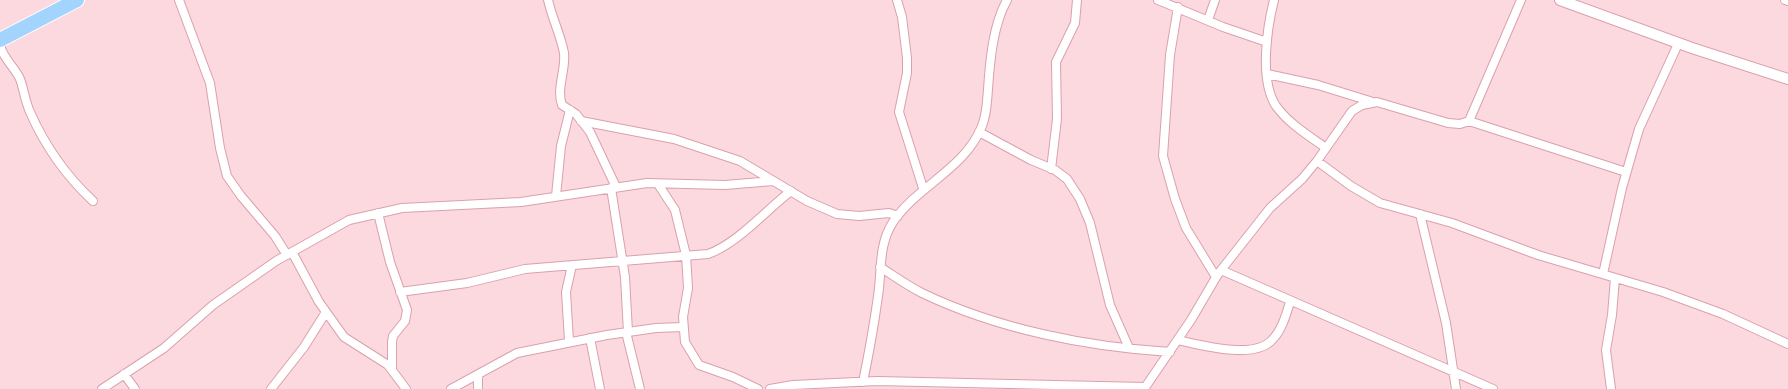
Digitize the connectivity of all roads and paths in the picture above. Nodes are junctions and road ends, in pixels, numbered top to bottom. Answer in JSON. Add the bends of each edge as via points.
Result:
{"nodes":[{"id":1,"x":77,"y":0,"type":"edge"},
{"id":2,"x":179,"y":0,"type":"edge"},
{"id":3,"x":548,"y":0,"type":"edge"},
{"id":4,"x":897,"y":0,"type":"edge"},
{"id":5,"x":1007,"y":0,"type":"edge"},
{"id":6,"x":1078,"y":0,"type":"edge"},
{"id":7,"x":1158,"y":0,"type":"edge"},
{"id":8,"x":1215,"y":0,"type":"edge"},
{"id":9,"x":1274,"y":0,"type":"edge"},
{"id":10,"x":1521,"y":0,"type":"edge"},
{"id":11,"x":1560,"y":0,"type":"edge"},
{"id":12,"x":1165,"y":2,"type":"edge"},
{"id":13,"x":1178,"y":7,"type":"junction"},
{"id":14,"x":1208,"y":20,"type":"junction"},
{"id":15,"x":0,"y":40,"type":"edge"},
{"id":16,"x":1268,"y":42,"type":"junction"},
{"id":17,"x":1678,"y":44,"type":"junction"},
{"id":18,"x":0,"y":46,"type":"edge"},
{"id":19,"x":1267,"y":74,"type":"junction"},
{"id":20,"x":1788,"y":79,"type":"edge"},
{"id":21,"x":1374,"y":103,"type":"junction"},
{"id":22,"x":570,"y":110,"type":"junction"},
{"id":23,"x":581,"y":121,"type":"junction"},
{"id":24,"x":1469,"y":121,"type":"junction"},
{"id":25,"x":980,"y":132,"type":"junction"},
{"id":26,"x":1326,"y":148,"type":"junction"},
{"id":27,"x":1317,"y":161,"type":"junction"},
{"id":28,"x":1051,"y":169,"type":"junction"},
{"id":29,"x":1626,"y":172,"type":"junction"},
{"id":30,"x":773,"y":181,"type":"junction"},
{"id":31,"x":658,"y":184,"type":"junction"},
{"id":32,"x":613,"y":187,"type":"junction"},
{"id":33,"x":923,"y":188,"type":"junction"},
{"id":34,"x":791,"y":191,"type":"junction"},
{"id":35,"x":556,"y":196,"type":"junction"},
{"id":36,"x":93,"y":201,"type":"dead end"},
{"id":37,"x":378,"y":212,"type":"junction"},
{"id":38,"x":1420,"y":214,"type":"junction"},
{"id":39,"x":898,"y":216,"type":"junction"},
{"id":40,"x":290,"y":253,"type":"junction"},
{"id":41,"x":686,"y":255,"type":"junction"},
{"id":42,"x":622,"y":261,"type":"junction"},
{"id":43,"x":572,"y":265,"type":"junction"},
{"id":44,"x":880,"y":267,"type":"junction"},
{"id":45,"x":1219,"y":273,"type":"junction"},
{"id":46,"x":1603,"y":274,"type":"junction"},
{"id":47,"x":1614,"y":278,"type":"junction"},
{"id":48,"x":400,"y":292,"type":"junction"},
{"id":49,"x":1290,"y":302,"type":"junction"},
{"id":50,"x":326,"y":312,"type":"junction"},
{"id":51,"x":683,"y":327,"type":"junction"},
{"id":52,"x":627,"y":332,"type":"junction"},
{"id":53,"x":590,"y":338,"type":"junction"},
{"id":54,"x":1178,"y":340,"type":"junction"},
{"id":55,"x":569,"y":341,"type":"junction"},
{"id":56,"x":1788,"y":344,"type":"edge"},
{"id":57,"x":1129,"y":348,"type":"junction"},
{"id":58,"x":1170,"y":352,"type":"junction"},
{"id":59,"x":392,"y":369,"type":"junction"},
{"id":60,"x":1455,"y":373,"type":"junction"},
{"id":61,"x":124,"y":374,"type":"junction"},
{"id":62,"x":478,"y":375,"type":"junction"},
{"id":63,"x":859,"y":384,"type":"edge"},
{"id":64,"x":1041,"y":386,"type":"edge"},
{"id":65,"x":1074,"y":387,"type":"edge"},
{"id":66,"x":1144,"y":388,"type":"edge"},
{"id":67,"x":102,"y":389,"type":"edge"},
{"id":68,"x":135,"y":389,"type":"edge"},
{"id":69,"x":271,"y":389,"type":"edge"},
{"id":70,"x":406,"y":389,"type":"edge"},
{"id":71,"x":450,"y":389,"type":"edge"},
{"id":72,"x":478,"y":389,"type":"edge"},
{"id":73,"x":600,"y":389,"type":"edge"},
{"id":74,"x":640,"y":389,"type":"edge"},
{"id":75,"x":758,"y":389,"type":"edge"},
{"id":76,"x":770,"y":389,"type":"edge"},
{"id":77,"x":1456,"y":389,"type":"edge"},
{"id":78,"x":1493,"y":389,"type":"edge"},
{"id":79,"x":1611,"y":389,"type":"edge"}],
"edges":[{"from":1,"to":15,"type":"highway"},
{"from":2,"to":40,"type":"street","via":[[210,83],[226,176]]},
{"from":3,"to":22,"type":"street","via":[[564,52],[560,100]]},
{"from":4,"to":33,"type":"street","via":[[907,58],[899,112]]},
{"from":5,"to":25,"type":"street","via":[[994,41],[987,109]]},
{"from":6,"to":28,"type":"street","via":[[1075,23],[1056,62],[1057,119]]},
{"from":7,"to":12,"type":"street"},
{"from":8,"to":14,"type":"street"},
{"from":9,"to":16,"type":"street"},
{"from":10,"to":24,"type":"street"},
{"from":11,"to":17,"type":"street"},
{"from":12,"to":13,"type":"street"},
{"from":13,"to":14,"type":"street"},
{"from":13,"to":45,"type":"street","via":[[1170,55],[1163,156],[1186,228]]},
{"from":14,"to":16,"type":"street"},
{"from":16,"to":19,"type":"street"},
{"from":17,"to":20,"type":"street"},
{"from":17,"to":29,"type":"street","via":[[1638,129]]},
{"from":18,"to":36,"type":"street","via":[[19,76],[30,113],[55,158]]},
{"from":19,"to":21,"type":"street","via":[[1318,85]]},
{"from":19,"to":26,"type":"street","via":[[1275,104],[1282,113]]},
{"from":21,"to":24,"type":"street","via":[[1448,123]]},
{"from":21,"to":26,"type":"street","via":[[1352,111]]},
{"from":22,"to":23,"type":"street"},
{"from":22,"to":35,"type":"street","via":[[561,146]]},
{"from":23,"to":30,"type":"street","via":[[695,145],[740,161]]},
{"from":23,"to":32,"type":"street","via":[[605,161]]},
{"from":24,"to":29,"type":"street"},
{"from":25,"to":28,"type":"street"},
{"from":25,"to":33,"type":"street","via":[[954,165]]},
{"from":26,"to":27,"type":"street"},
{"from":27,"to":38,"type":"street","via":[[1380,202]]},
{"from":27,"to":45,"type":"street","via":[[1270,208]]},
{"from":28,"to":57,"type":"street","via":[[1067,179],[1080,199],[1090,223],[1110,306]]},
{"from":29,"to":46,"type":"street"},
{"from":30,"to":31,"type":"street","via":[[725,185]]},
{"from":30,"to":34,"type":"street"},
{"from":31,"to":32,"type":"street"},
{"from":31,"to":41,"type":"street","via":[[675,210]]},
{"from":32,"to":35,"type":"street"},
{"from":32,"to":42,"type":"street"},
{"from":33,"to":39,"type":"street"},
{"from":34,"to":39,"type":"street","via":[[837,214],[889,213]]},
{"from":34,"to":41,"type":"street","via":[[716,251]]},
{"from":35,"to":37,"type":"street"},
{"from":37,"to":40,"type":"street","via":[[349,220]]},
{"from":37,"to":48,"type":"street"},
{"from":38,"to":46,"type":"street"},
{"from":38,"to":60,"type":"street"},
{"from":39,"to":44,"type":"street","via":[[884,242]]},
{"from":40,"to":50,"type":"street"},
{"from":40,"to":61,"type":"street","via":[[213,305],[164,348]]},
{"from":41,"to":42,"type":"street"},
{"from":41,"to":51,"type":"street","via":[[688,288]]},
{"from":42,"to":43,"type":"street"},
{"from":42,"to":52,"type":"street"},
{"from":43,"to":48,"type":"street","via":[[525,269]]},
{"from":43,"to":55,"type":"street","via":[[566,292]]},
{"from":44,"to":57,"type":"street","via":[[921,292],[975,313],[1055,336]]},
{"from":44,"to":63,"type":"street","via":[[878,293]]},
{"from":45,"to":49,"type":"street"},
{"from":45,"to":54,"type":"street"},
{"from":46,"to":47,"type":"street"},
{"from":47,"to":56,"type":"street","via":[[1723,314]]},
{"from":47,"to":79,"type":"street","via":[[1606,350]]},
{"from":48,"to":59,"type":"street","via":[[407,314],[393,336]]},
{"from":49,"to":54,"type":"street","via":[[1279,331],[1265,346],[1248,350],[1216,348]]},
{"from":49,"to":60,"type":"street"},
{"from":50,"to":59,"type":"street","via":[[344,337]]},
{"from":50,"to":69,"type":"street"},
{"from":51,"to":52,"type":"street"},
{"from":51,"to":75,"type":"street","via":[[686,342],[699,365]]},
{"from":52,"to":53,"type":"street"},
{"from":52,"to":74,"type":"street"},
{"from":53,"to":55,"type":"street"},
{"from":53,"to":73,"type":"street"},
{"from":54,"to":58,"type":"street"},
{"from":55,"to":62,"type":"street","via":[[517,353]]},
{"from":57,"to":58,"type":"street"},
{"from":58,"to":66,"type":"street"},
{"from":59,"to":70,"type":"street"},
{"from":60,"to":77,"type":"street"},
{"from":60,"to":78,"type":"street"},
{"from":61,"to":67,"type":"street"},
{"from":61,"to":68,"type":"street"},
{"from":62,"to":71,"type":"street"},
{"from":62,"to":72,"type":"street"},
{"from":63,"to":64,"type":"street"},
{"from":63,"to":76,"type":"street","via":[[793,385]]},
{"from":64,"to":65,"type":"street"},
{"from":65,"to":66,"type":"street"}]}
